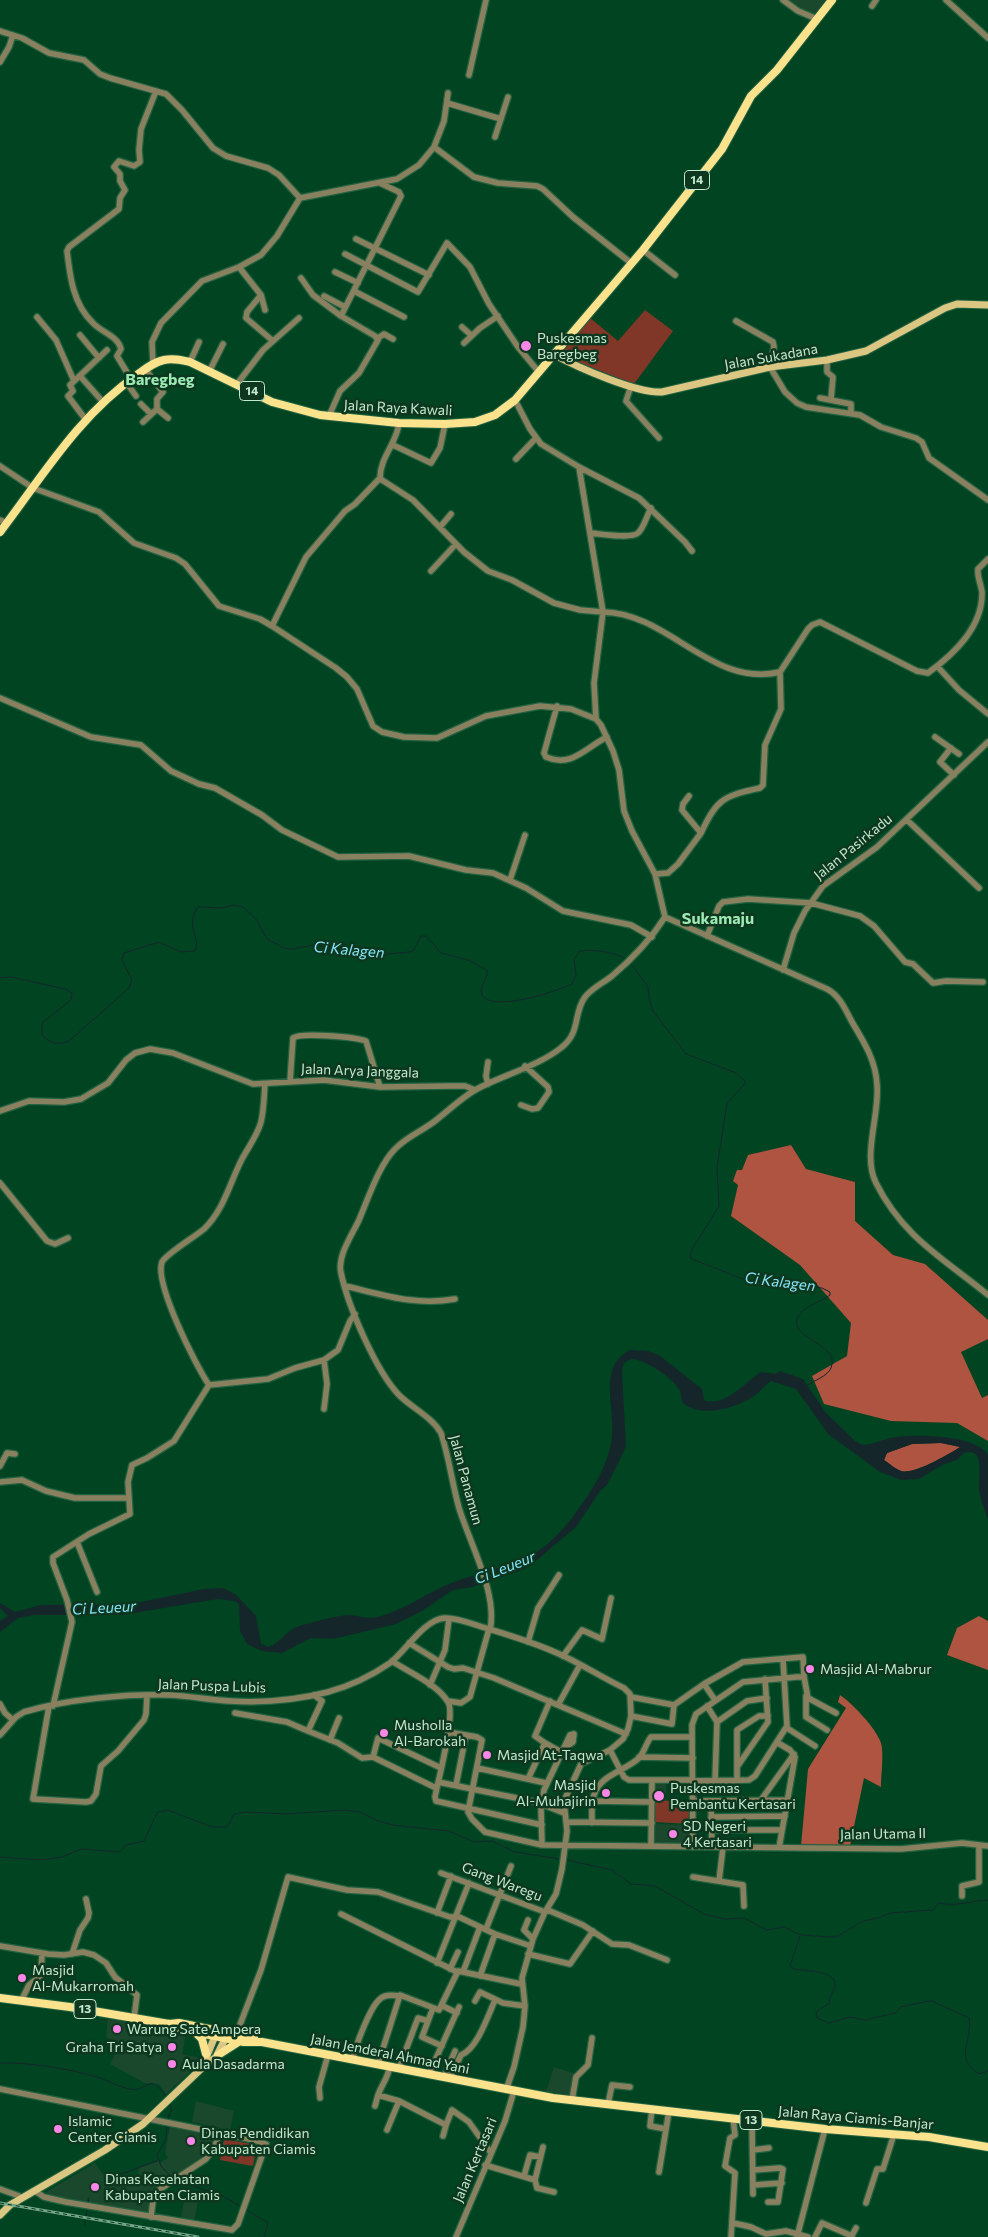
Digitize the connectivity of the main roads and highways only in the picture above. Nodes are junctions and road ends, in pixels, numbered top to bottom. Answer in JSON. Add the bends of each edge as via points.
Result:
{"nodes":[{"id":1,"x":832,"y":0,"type":"edge"},
{"id":2,"x":988,"y":305,"type":"edge"},
{"id":3,"x":555,"y":355,"type":"junction"},
{"id":4,"x":4,"y":521,"type":"edge"},
{"id":5,"x":0,"y":532,"type":"edge"},
{"id":6,"x":0,"y":1998,"type":"edge"},
{"id":7,"x":169,"y":2024,"type":"junction"},
{"id":8,"x":195,"y":2032,"type":"junction"},
{"id":9,"x":216,"y":2033,"type":"junction"},
{"id":10,"x":233,"y":2037,"type":"junction"},
{"id":11,"x":206,"y":2054,"type":"junction"},
{"id":12,"x":218,"y":2055,"type":"junction"},
{"id":13,"x":202,"y":2068,"type":"junction"},
{"id":14,"x":510,"y":2090,"type":"joint"},
{"id":15,"x":988,"y":2146,"type":"edge"},
{"id":16,"x":0,"y":2215,"type":"edge"}],
"edges":[{"from":1,"to":3,"type":"highway","name":"Jalan Raya Kawali","number":"14","via":[[777,70],[752,96],[722,149]]},
{"from":2,"to":3,"type":"main road","name":"Jalan Sukadana","via":[[958,304],[945,308],[866,351],[770,367],[662,392],[631,386]]},
{"from":3,"to":4,"type":"highway","name":"Jalan Raya Kawali","number":"14","via":[[504,410],[476,422],[445,424],[399,423],[297,410],[272,402],[190,362],[162,360],[129,380],[103,402]]},
{"from":4,"to":5,"type":"highway","name":"Jalan Raya Kawali","number":"14"},
{"from":6,"to":7,"type":"highway","name":"Jalan Jenderal Ahmad Yani","number":"13","via":[[70,2006]]},
{"from":7,"to":8,"type":"highway","name":"Jalan Jenderal Ahmad Yani","number":"13"},
{"from":7,"to":9,"type":"highway","name":"Jalan Jenderal Ahmad Yani","number":"13"},
{"from":8,"to":9,"type":"highway","name":"Jalan Jenderal Ahmad Yani","number":"13"},
{"from":8,"to":11,"type":"highway","via":[[202,2039]]},
{"from":9,"to":10,"type":"highway","name":"Jalan Jenderal Ahmad Yani","number":"13"},
{"from":9,"to":11,"type":"main road"},
{"from":10,"to":12,"type":"highway"},
{"from":10,"to":12,"type":"main road"},
{"from":10,"to":14,"type":"highway","name":"Jalan Jenderal Ahmad Yani","number":"13"},
{"from":11,"to":13,"type":"main road"},
{"from":12,"to":13,"type":"main road"},
{"from":13,"to":16,"type":"main road","via":[[149,2119],[105,2150],[7,2207]]},
{"from":14,"to":15,"type":"highway","name":"Jalan Raya Ciamis-Banjar","number":"13","via":[[826,2129],[928,2136]]}]}
